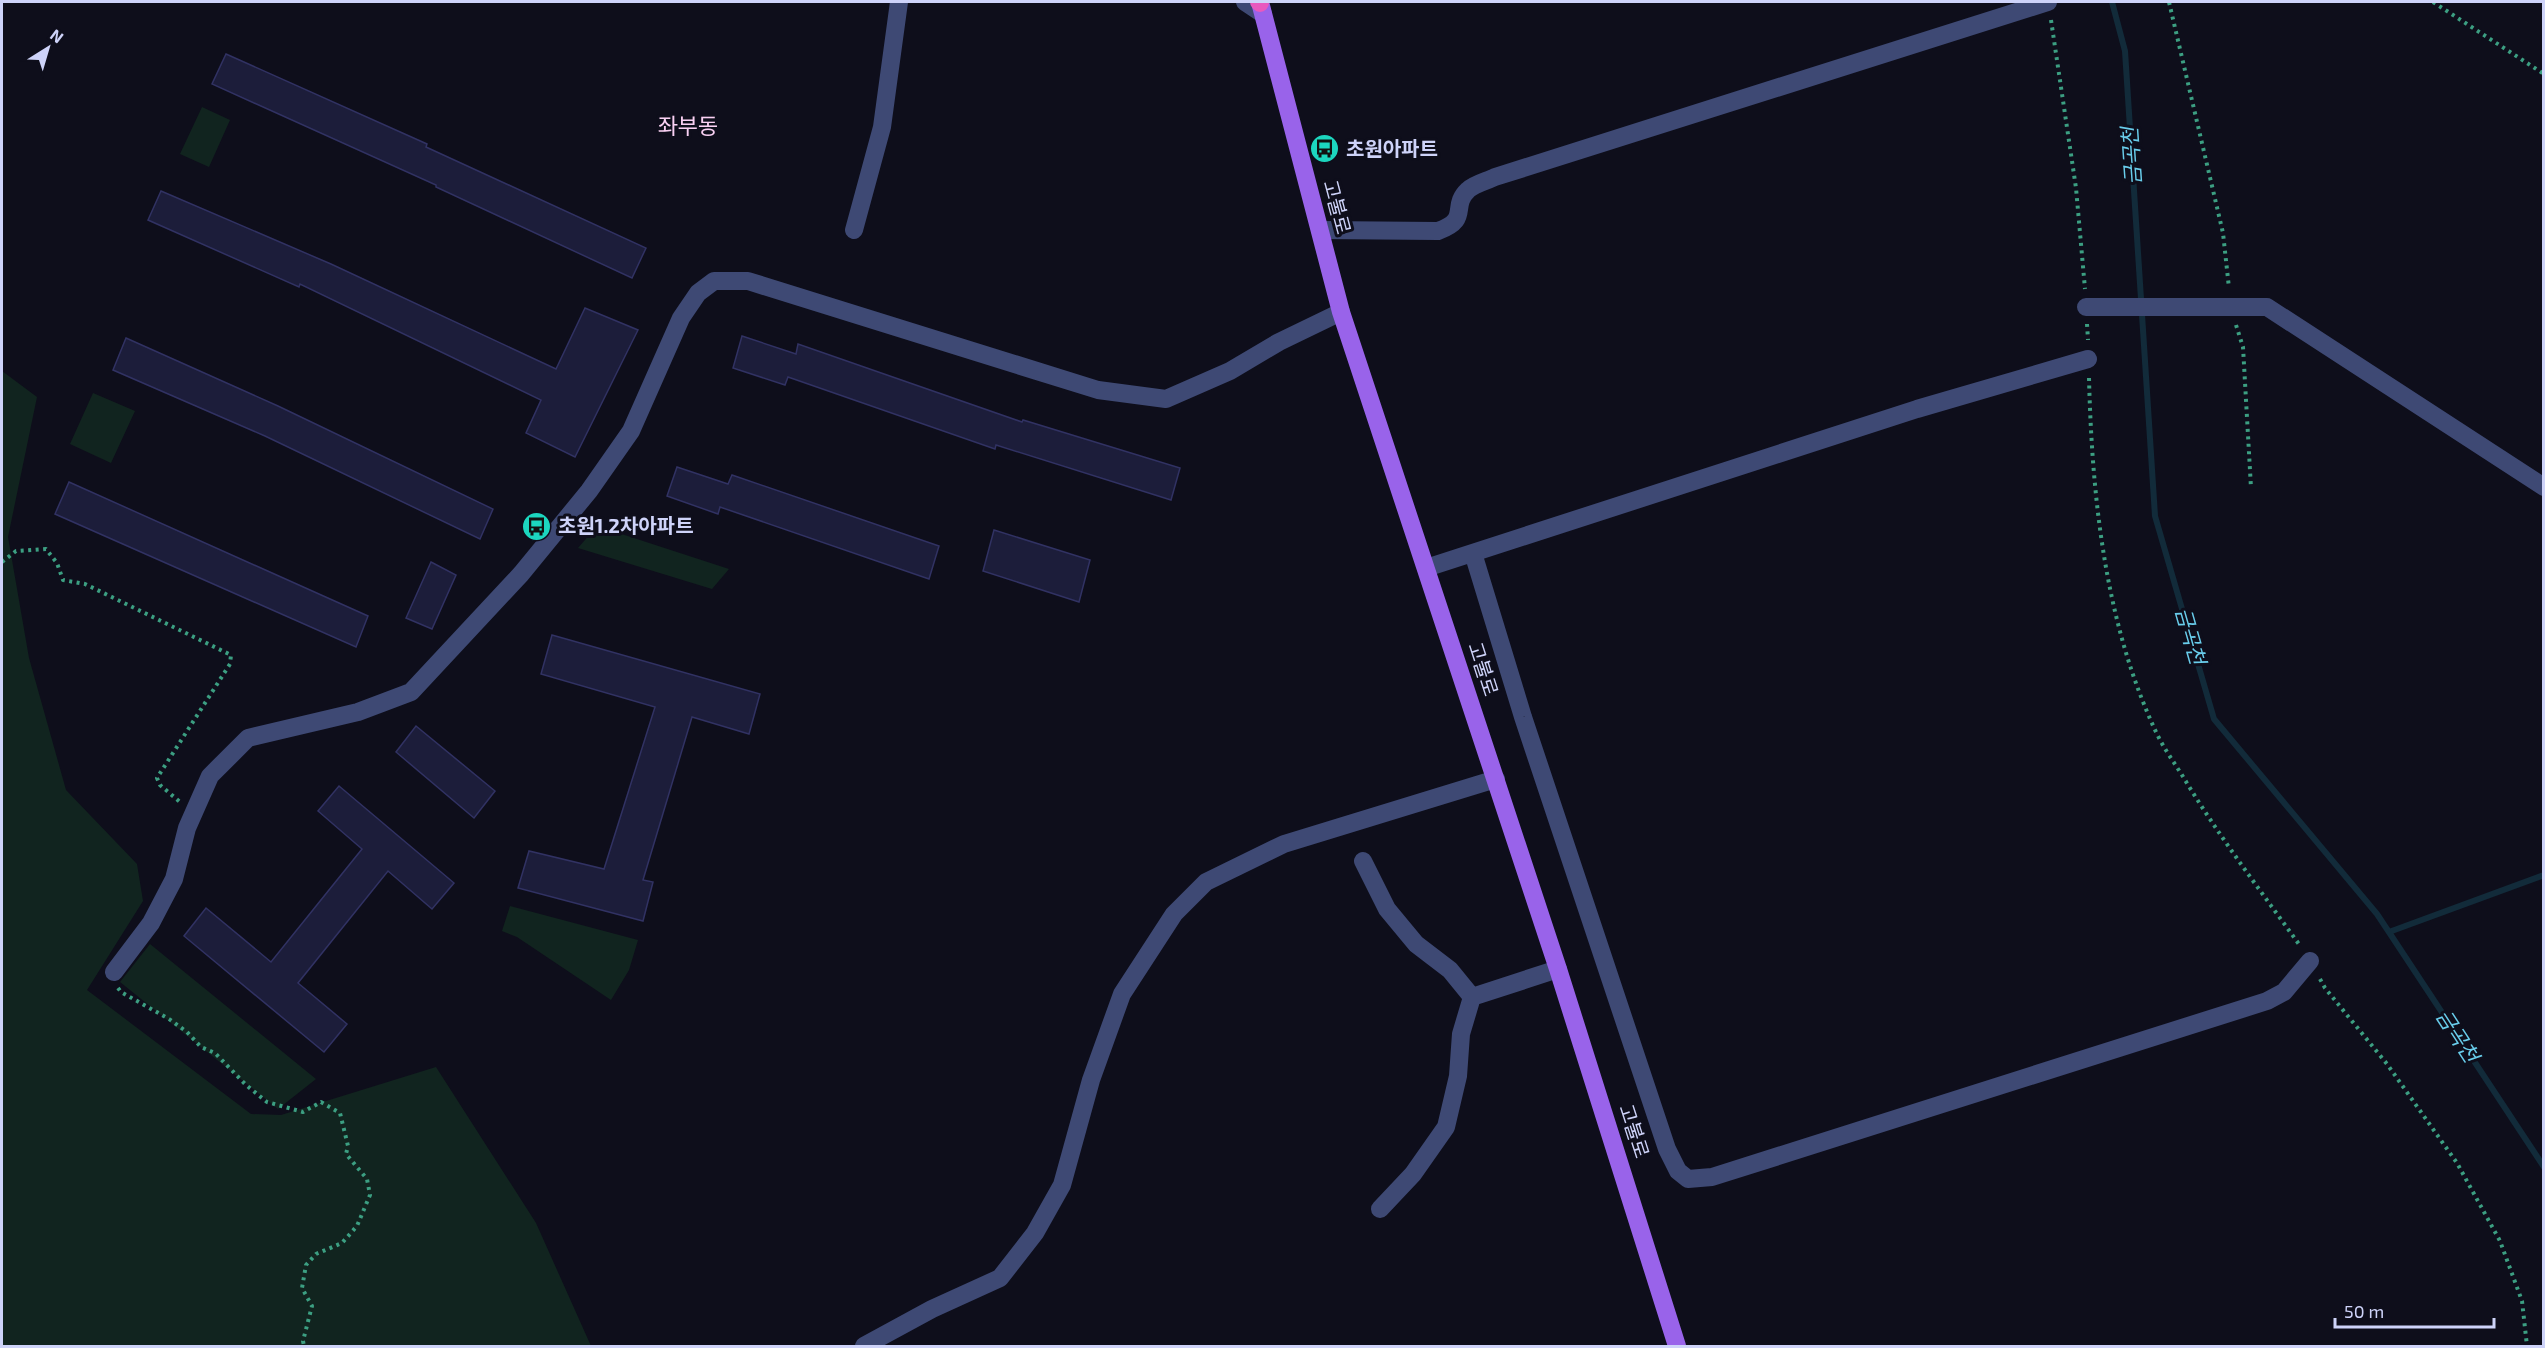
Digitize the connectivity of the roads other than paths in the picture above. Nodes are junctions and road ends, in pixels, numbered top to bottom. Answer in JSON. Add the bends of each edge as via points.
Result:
{"nodes":[{"id":1,"x":899,"y":2,"type":"edge"},
{"id":2,"x":2048,"y":2,"type":"edge"},
{"id":3,"x":1258,"y":4,"type":"edge"},
{"id":4,"x":854,"y":230,"type":"dead end"},
{"id":5,"x":1320,"y":230,"type":"junction"},
{"id":6,"x":2086,"y":307,"type":"road end"},
{"id":7,"x":1341,"y":312,"type":"junction"},
{"id":8,"x":2088,"y":359,"type":"road end"},
{"id":9,"x":2544,"y":487,"type":"edge"},
{"id":10,"x":1473,"y":553,"type":"junction"},
{"id":11,"x":1426,"y":568,"type":"junction"},
{"id":12,"x":1496,"y":779,"type":"junction"},
{"id":13,"x":1363,"y":861,"type":"dead end"},
{"id":14,"x":2310,"y":961,"type":"road end"},
{"id":15,"x":1558,"y":969,"type":"junction"},
{"id":16,"x":114,"y":972,"type":"road end"},
{"id":17,"x":1472,"y":997,"type":"junction"},
{"id":18,"x":1380,"y":1209,"type":"dead end"},
{"id":19,"x":864,"y":1347,"type":"edge"},
{"id":20,"x":1677,"y":1347,"type":"edge"}],
"edges":[{"from":1,"to":4,"type":"street","via":[[882,127]]},
{"from":2,"to":5,"type":"street","via":[[1495,177],[1469,189],[1452,226],[1438,231]]},
{"from":3,"to":5,"type":"main road","name":"고불로"},
{"from":5,"to":7,"type":"main road","name":"고불로"},
{"from":6,"to":9,"type":"street","via":[[2267,307]]},
{"from":7,"to":11,"type":"main road","name":"고불로"},
{"from":7,"to":16,"type":"street","via":[[1166,399],[1098,390],[748,281],[714,281],[698,293],[681,318],[631,431],[589,491],[521,574],[411,692],[358,712],[248,738],[210,776],[174,879],[151,923]]},
{"from":8,"to":10,"type":"street","via":[[1917,409]]},
{"from":10,"to":11,"type":"street"},
{"from":10,"to":14,"type":"street","via":[[1523,717],[1663,1138],[1678,1171],[1688,1179],[1712,1177],[2267,1001],[2284,992]]},
{"from":11,"to":12,"type":"main road","name":"고불로"},
{"from":12,"to":15,"type":"main road","name":"고불로"},
{"from":12,"to":19,"type":"street","via":[[1284,844],[1206,882],[1174,914],[1122,994],[1091,1080],[1062,1185],[1035,1233],[1000,1278],[932,1309]]},
{"from":13,"to":17,"type":"street","via":[[1387,909],[1416,944],[1450,970]]},
{"from":15,"to":17,"type":"street"},
{"from":15,"to":20,"type":"main road","name":"고불로"},
{"from":17,"to":18,"type":"street","via":[[1461,1034],[1458,1076],[1446,1127],[1413,1174]]}]}
